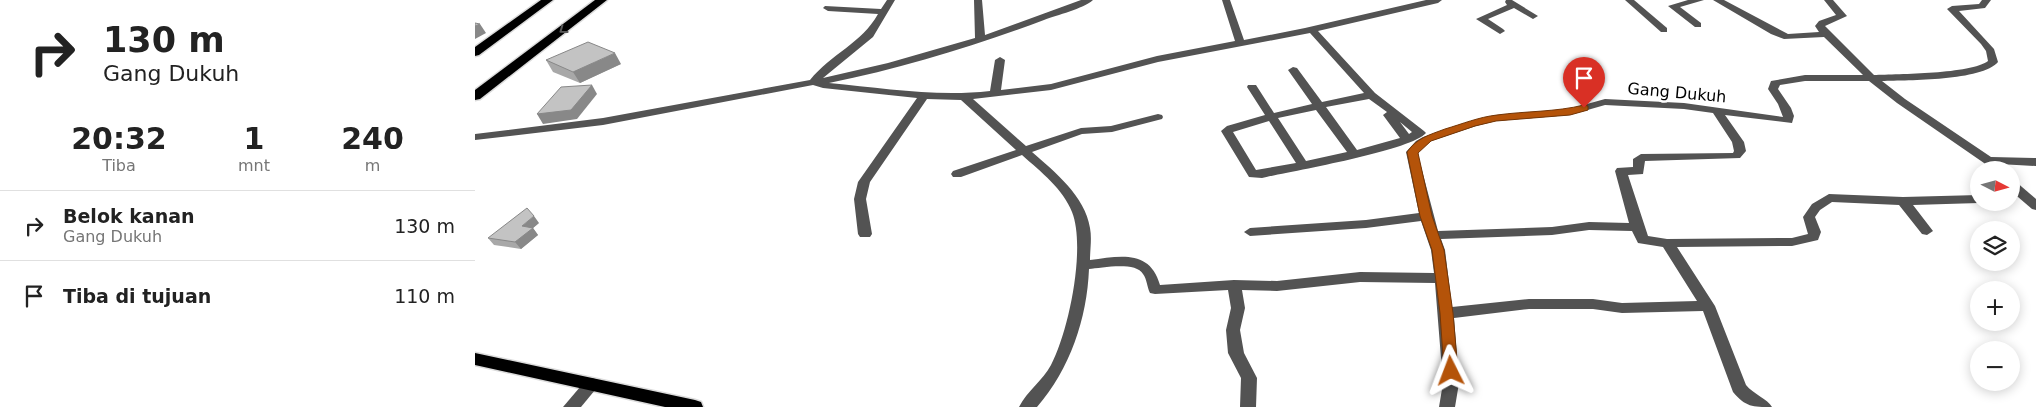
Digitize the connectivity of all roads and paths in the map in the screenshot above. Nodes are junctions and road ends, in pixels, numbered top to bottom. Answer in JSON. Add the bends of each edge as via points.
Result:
{"nodes":[{"id":1,"x":548,"y":0,"type":"edge"},
{"id":2,"x":602,"y":0,"type":"edge"},
{"id":3,"x":891,"y":0,"type":"edge"},
{"id":4,"x":978,"y":0,"type":"edge"},
{"id":5,"x":1089,"y":0,"type":"edge"},
{"id":6,"x":1226,"y":0,"type":"edge"},
{"id":7,"x":1438,"y":0,"type":"edge"},
{"id":8,"x":1629,"y":0,"type":"edge"},
{"id":9,"x":1664,"y":0,"type":"edge"},
{"id":10,"x":1700,"y":0,"type":"edge"},
{"id":11,"x":1717,"y":0,"type":"edge"},
{"id":12,"x":1828,"y":0,"type":"edge"},
{"id":13,"x":1943,"y":0,"type":"edge"},
{"id":14,"x":1987,"y":0,"type":"edge"},
{"id":15,"x":1510,"y":3,"type":"edge"},
{"id":16,"x":1673,"y":6,"type":"junction"},
{"id":17,"x":828,"y":8,"type":"dead end"},
{"id":18,"x":1952,"y":9,"type":"junction"},
{"id":19,"x":883,"y":12,"type":"junction"},
{"id":20,"x":1533,"y":16,"type":"dead end"},
{"id":21,"x":1698,"y":25,"type":"dead end"},
{"id":22,"x":1308,"y":30,"type":"junction"},
{"id":23,"x":1664,"y":30,"type":"dead end"},
{"id":24,"x":1500,"y":31,"type":"dead end"},
{"id":25,"x":1826,"y":34,"type":"junction"},
{"id":26,"x":980,"y":39,"type":"junction"},
{"id":27,"x":1240,"y":43,"type":"junction"},
{"id":28,"x":475,"y":52,"type":"edge"},
{"id":29,"x":999,"y":60,"type":"dead end"},
{"id":30,"x":1293,"y":70,"type":"dead end"},
{"id":31,"x":1872,"y":78,"type":"junction"},
{"id":32,"x":814,"y":82,"type":"junction"},
{"id":33,"x":1252,"y":87,"type":"dead end"},
{"id":34,"x":995,"y":93,"type":"junction"},
{"id":35,"x":1372,"y":95,"type":"junction"},
{"id":36,"x":475,"y":96,"type":"edge"},
{"id":37,"x":924,"y":96,"type":"junction"},
{"id":38,"x":964,"y":97,"type":"junction"},
{"id":39,"x":1319,"y":105,"type":"junction"},
{"id":40,"x":1715,"y":110,"type":"junction"},
{"id":41,"x":1272,"y":116,"type":"junction"},
{"id":42,"x":1158,"y":118,"type":"dead end"},
{"id":43,"x":475,"y":138,"type":"edge"},
{"id":44,"x":1026,"y":152,"type":"junction"},
{"id":45,"x":1354,"y":154,"type":"junction"},
{"id":46,"x":1988,"y":160,"type":"joint"},
{"id":47,"x":2036,"y":162,"type":"edge"},
{"id":48,"x":1303,"y":165,"type":"junction"},
{"id":49,"x":957,"y":174,"type":"dead end"},
{"id":50,"x":2020,"y":193,"type":"edge"},
{"id":51,"x":2020,"y":198,"type":"edge"},
{"id":52,"x":2025,"y":198,"type":"junction"},
{"id":53,"x":1970,"y":200,"type":"edge"},
{"id":54,"x":1903,"y":201,"type":"junction"},
{"id":55,"x":2036,"y":206,"type":"edge"},
{"id":56,"x":1426,"y":216,"type":"junction"},
{"id":57,"x":1637,"y":227,"type":"junction"},
{"id":58,"x":1927,"y":230,"type":"dead end"},
{"id":59,"x":1250,"y":232,"type":"dead end"},
{"id":60,"x":865,"y":234,"type":"dead end"},
{"id":61,"x":1434,"y":235,"type":"junction"},
{"id":62,"x":1667,"y":243,"type":"junction"},
{"id":63,"x":1083,"y":265,"type":"junction"},
{"id":64,"x":1441,"y":278,"type":"junction"},
{"id":65,"x":1234,"y":285,"type":"junction"},
{"id":66,"x":1708,"y":306,"type":"junction"},
{"id":67,"x":1447,"y":313,"type":"junction"},
{"id":68,"x":475,"y":359,"type":"edge"},
{"id":69,"x":592,"y":384,"type":"junction"},
{"id":70,"x":571,"y":407,"type":"edge"},
{"id":71,"x":695,"y":407,"type":"edge"},
{"id":72,"x":1027,"y":407,"type":"edge"},
{"id":73,"x":1248,"y":407,"type":"edge"},
{"id":74,"x":1447,"y":407,"type":"edge"},
{"id":75,"x":1764,"y":407,"type":"edge"}],
"edges":[{"from":1,"to":28,"type":"highway"},
{"from":2,"to":36,"type":"highway","one_way":true},
{"from":3,"to":19,"type":"street"},
{"from":4,"to":26,"type":"street"},
{"from":5,"to":26,"type":"street"},
{"from":6,"to":27,"type":"street"},
{"from":7,"to":22,"type":"street"},
{"from":8,"to":23,"type":"street"},
{"from":9,"to":16,"type":"street"},
{"from":10,"to":16,"type":"street"},
{"from":11,"to":25,"type":"street","via":[[1787,37]]},
{"from":12,"to":25,"type":"street","via":[[1842,16],[1822,23],[1820,26]]},
{"from":13,"to":18,"type":"street"},
{"from":14,"to":18,"type":"street","via":[[1982,6]]},
{"from":15,"to":20,"type":"street"},
{"from":15,"to":24,"type":"street","via":[[1481,19]]},
{"from":16,"to":21,"type":"street"},
{"from":17,"to":19,"type":"street"},
{"from":18,"to":31,"type":"street","via":[[1991,51],[1993,62],[1989,66],[1954,73]]},
{"from":19,"to":32,"type":"street","via":[[865,38],[830,64]]},
{"from":22,"to":27,"type":"street"},
{"from":22,"to":35,"type":"street","via":[[1317,43],[1332,52]]},
{"from":25,"to":31,"type":"street"},
{"from":26,"to":32,"type":"street","via":[[877,70]]},
{"from":27,"to":34,"type":"street","via":[[1157,59],[1051,88]]},
{"from":29,"to":34,"type":"street"},
{"from":30,"to":39,"type":"street"},
{"from":31,"to":40,"type":"street","name":"Gang Dukuh","via":[[1799,79],[1775,83],[1773,89],[1786,107],[1788,121]]},
{"from":31,"to":46,"type":"street"},
{"from":32,"to":37,"type":"street"},
{"from":32,"to":43,"type":"street","via":[[578,127]]},
{"from":33,"to":41,"type":"street"},
{"from":34,"to":38,"type":"street"},
{"from":35,"to":39,"type":"street"},
{"from":35,"to":45,"type":"street","via":[[1420,134]]},
{"from":37,"to":38,"type":"street"},
{"from":37,"to":60,"type":"street","via":[[864,182],[860,199]]},
{"from":38,"to":44,"type":"street"},
{"from":39,"to":41,"type":"street"},
{"from":39,"to":45,"type":"street"},
{"from":40,"to":56,"type":"street","name":"Gang Dukuh","via":[[1605,102],[1570,112],[1490,119],[1427,139],[1412,152]]},
{"from":40,"to":57,"type":"street","via":[[1737,142],[1740,151],[1736,156],[1641,158],[1640,170],[1621,171]]},
{"from":41,"to":48,"type":"street"},
{"from":41,"to":48,"type":"street","via":[[1227,132],[1249,169],[1253,174],[1261,174]]},
{"from":42,"to":44,"type":"street","via":[[1112,130],[1086,130]]},
{"from":44,"to":49,"type":"street"},
{"from":44,"to":63,"type":"street","via":[[1059,181],[1078,210],[1084,228]]},
{"from":45,"to":48,"type":"street"},
{"from":46,"to":47,"type":"street"},
{"from":50,"to":52,"type":"street"},
{"from":51,"to":52,"type":"street"},
{"from":52,"to":55,"type":"street"},
{"from":53,"to":54,"type":"street"},
{"from":54,"to":58,"type":"street"},
{"from":54,"to":62,"type":"street","via":[[1829,198],[1811,212],[1809,217],[1815,232],[1807,240]]},
{"from":56,"to":59,"type":"street","via":[[1357,225]]},
{"from":56,"to":61,"type":"street","name":"Gang Dukuh"},
{"from":57,"to":61,"type":"street","via":[[1589,226],[1552,231]]},
{"from":57,"to":62,"type":"street","via":[[1644,241]]},
{"from":61,"to":64,"type":"street","name":"Gang Dukuh"},
{"from":62,"to":66,"type":"street"},
{"from":63,"to":65,"type":"street","via":[[1141,264],[1148,269],[1153,287],[1159,290]]},
{"from":63,"to":72,"type":"street","via":[[1076,314],[1065,350],[1046,386]]},
{"from":64,"to":65,"type":"street","via":[[1359,277],[1277,286]]},
{"from":64,"to":67,"type":"street","name":"Gang Dukuh"},
{"from":65,"to":73,"type":"street","via":[[1238,308],[1233,330],[1236,353],[1249,378]]},
{"from":66,"to":67,"type":"street","via":[[1622,308],[1593,304],[1529,304]]},
{"from":66,"to":75,"type":"street","via":[[1739,388],[1747,398]]},
{"from":67,"to":74,"type":"street","name":"Gang Dukuh","via":[[1451,368]]},
{"from":68,"to":69,"type":"main road"},
{"from":69,"to":70,"type":"street"},
{"from":69,"to":71,"type":"main road"}]}
